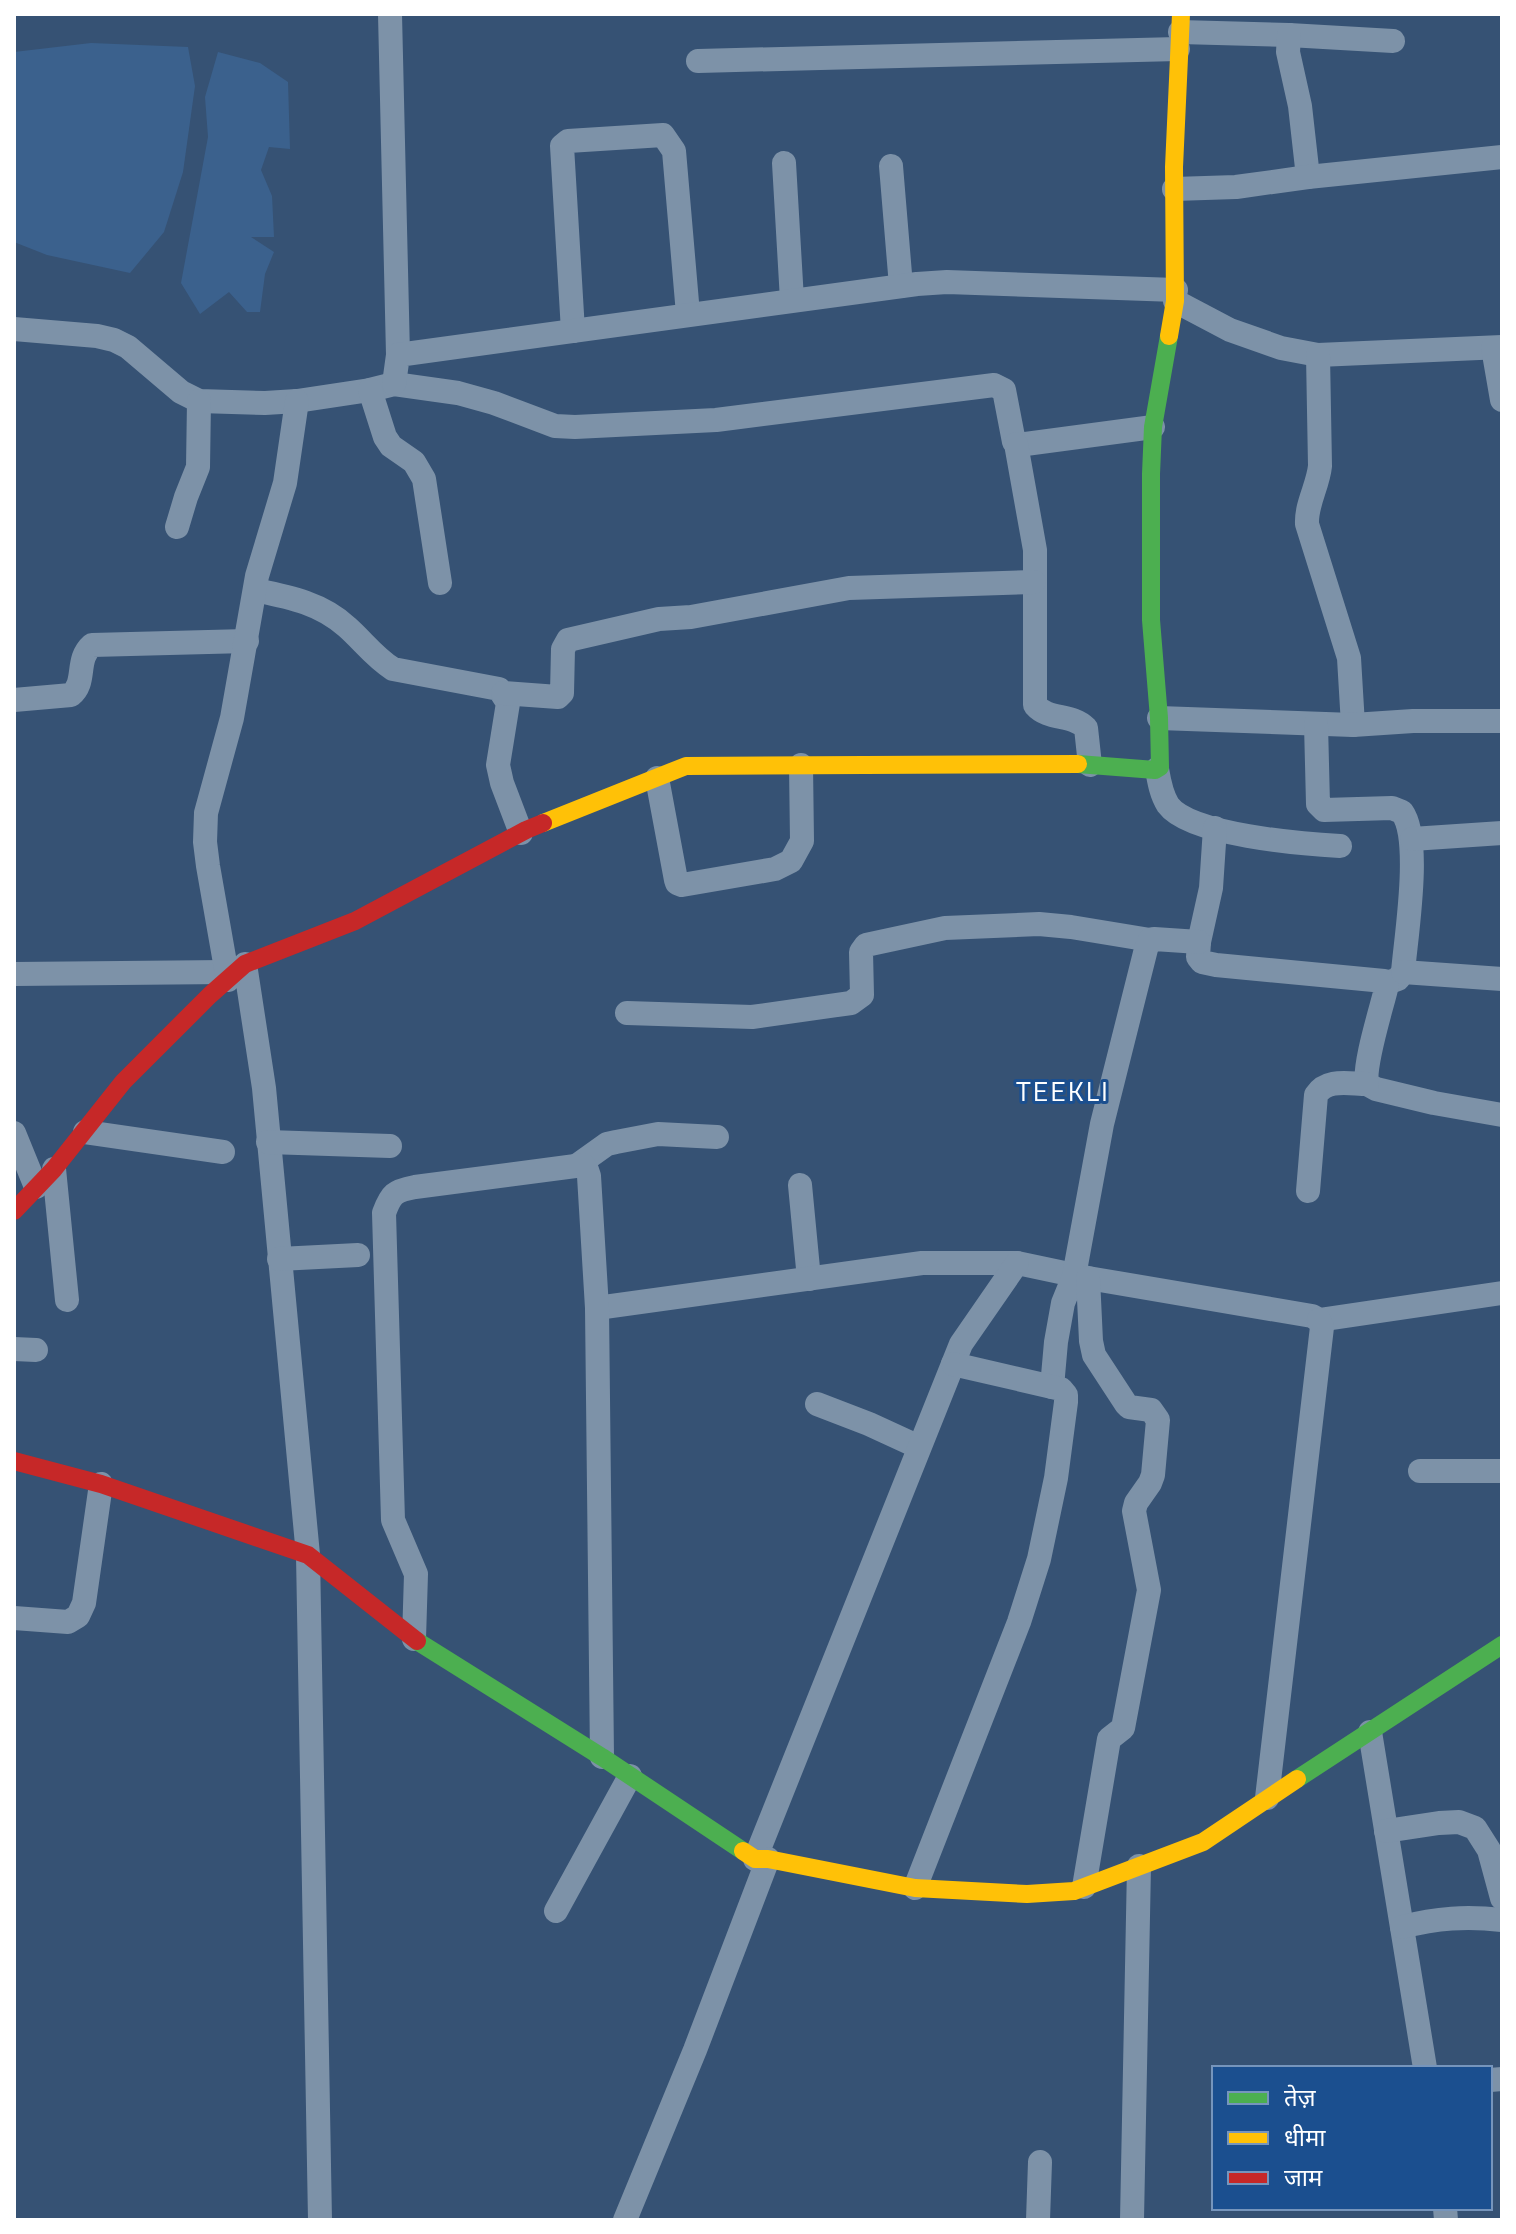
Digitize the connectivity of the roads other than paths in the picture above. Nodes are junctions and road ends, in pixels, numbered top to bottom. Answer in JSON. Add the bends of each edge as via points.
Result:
{"nodes":[{"id":1,"x":390,"y":14,"type":"edge"},
{"id":2,"x":1179,"y":32,"type":"edge"},
{"id":3,"x":1289,"y":35,"type":"junction"},
{"id":4,"x":1393,"y":41,"type":"dead end"},
{"id":5,"x":698,"y":61,"type":"dead end"},
{"id":6,"x":1502,"y":157,"type":"edge"},
{"id":7,"x":784,"y":163,"type":"dead end"},
{"id":8,"x":891,"y":166,"type":"dead end"},
{"id":9,"x":1308,"y":177,"type":"junction"},
{"id":10,"x":1174,"y":189,"type":"junction"},
{"id":11,"x":901,"y":286,"type":"junction"},
{"id":12,"x":1176,"y":295,"type":"junction"},
{"id":13,"x":792,"y":300,"type":"junction"},
{"id":14,"x":688,"y":314,"type":"junction"},
{"id":15,"x":14,"y":329,"type":"edge"},
{"id":16,"x":573,"y":331,"type":"junction"},
{"id":17,"x":1498,"y":347,"type":"edge"},
{"id":18,"x":398,"y":355,"type":"junction"},
{"id":19,"x":1318,"y":355,"type":"junction"},
{"id":20,"x":394,"y":384,"type":"junction"},
{"id":21,"x":370,"y":390,"type":"junction"},
{"id":22,"x":1502,"y":400,"type":"edge"},
{"id":23,"x":199,"y":401,"type":"junction"},
{"id":24,"x":297,"y":401,"type":"junction"},
{"id":25,"x":1153,"y":427,"type":"junction"},
{"id":26,"x":1016,"y":444,"type":"junction"},
{"id":27,"x":177,"y":527,"type":"dead end"},
{"id":28,"x":1034,"y":582,"type":"junction"},
{"id":29,"x":440,"y":583,"type":"dead end"},
{"id":30,"x":255,"y":590,"type":"junction"},
{"id":31,"x":247,"y":641,"type":"junction"},
{"id":32,"x":503,"y":693,"type":"junction"},
{"id":33,"x":14,"y":700,"type":"edge"},
{"id":34,"x":1159,"y":718,"type":"junction"},
{"id":35,"x":1502,"y":721,"type":"edge"},
{"id":36,"x":1316,"y":724,"type":"junction"},
{"id":37,"x":1353,"y":725,"type":"junction"},
{"id":38,"x":801,"y":765,"type":"junction"},
{"id":39,"x":1090,"y":765,"type":"junction"},
{"id":40,"x":1157,"y":769,"type":"junction"},
{"id":41,"x":657,"y":778,"type":"junction"},
{"id":42,"x":1215,"y":828,"type":"junction"},
{"id":43,"x":521,"y":833,"type":"junction"},
{"id":44,"x":1502,"y":833,"type":"edge"},
{"id":45,"x":1412,"y":839,"type":"junction"},
{"id":46,"x":1340,"y":846,"type":"dead end"},
{"id":47,"x":1150,"y":940,"type":"junction"},
{"id":48,"x":1199,"y":942,"type":"junction"},
{"id":49,"x":233,"y":972,"type":"junction"},
{"id":50,"x":14,"y":974,"type":"edge"},
{"id":51,"x":1395,"y":978,"type":"junction"},
{"id":52,"x":1502,"y":979,"type":"edge"},
{"id":53,"x":627,"y":1013,"type":"dead end"},
{"id":54,"x":1367,"y":1084,"type":"junction"},
{"id":55,"x":1502,"y":1115,"type":"edge"},
{"id":56,"x":85,"y":1132,"type":"junction"},
{"id":57,"x":14,"y":1133,"type":"edge"},
{"id":58,"x":717,"y":1137,"type":"dead end"},
{"id":59,"x":268,"y":1142,"type":"junction"},
{"id":60,"x":390,"y":1146,"type":"dead end"},
{"id":61,"x":223,"y":1152,"type":"dead end"},
{"id":62,"x":579,"y":1164,"type":"junction"},
{"id":63,"x":54,"y":1169,"type":"junction"},
{"id":64,"x":800,"y":1185,"type":"dead end"},
{"id":65,"x":36,"y":1187,"type":"junction"},
{"id":66,"x":1308,"y":1191,"type":"dead end"},
{"id":67,"x":14,"y":1211,"type":"edge"},
{"id":68,"x":358,"y":1255,"type":"dead end"},
{"id":69,"x":279,"y":1259,"type":"junction"},
{"id":70,"x":1017,"y":1263,"type":"junction"},
{"id":71,"x":1081,"y":1277,"type":"junction"},
{"id":72,"x":809,"y":1279,"type":"junction"},
{"id":73,"x":1502,"y":1293,"type":"edge"},
{"id":74,"x":67,"y":1300,"type":"dead end"},
{"id":75,"x":597,"y":1308,"type":"junction"},
{"id":76,"x":1319,"y":1320,"type":"junction"},
{"id":77,"x":953,"y":1364,"type":"junction"},
{"id":78,"x":1052,"y":1387,"type":"junction"},
{"id":79,"x":817,"y":1404,"type":"dead end"},
{"id":80,"x":919,"y":1447,"type":"junction"},
{"id":81,"x":14,"y":1461,"type":"edge"},
{"id":82,"x":1420,"y":1471,"type":"dead end"},
{"id":83,"x":1502,"y":1471,"type":"edge"},
{"id":84,"x":101,"y":1484,"type":"junction"},
{"id":85,"x":308,"y":1555,"type":"junction"},
{"id":86,"x":14,"y":1618,"type":"edge"},
{"id":87,"x":414,"y":1639,"type":"junction"},
{"id":88,"x":1502,"y":1645,"type":"edge"},
{"id":89,"x":1370,"y":1732,"type":"junction"},
{"id":90,"x":602,"y":1757,"type":"junction"},
{"id":91,"x":630,"y":1776,"type":"junction"},
{"id":92,"x":1267,"y":1798,"type":"junction"},
{"id":93,"x":1386,"y":1831,"type":"junction"},
{"id":94,"x":761,"y":1859,"type":"junction"},
{"id":95,"x":1139,"y":1866,"type":"junction"},
{"id":96,"x":1084,"y":1887,"type":"junction"},
{"id":97,"x":915,"y":1888,"type":"junction"},
{"id":98,"x":1502,"y":1898,"type":"edge"},
{"id":99,"x":556,"y":1911,"type":"dead end"},
{"id":100,"x":1502,"y":1920,"type":"edge"},
{"id":101,"x":1402,"y":1927,"type":"junction"},
{"id":102,"x":1425,"y":2066,"type":"edge"},
{"id":103,"x":1040,"y":2162,"type":"dead end"},
{"id":104,"x":320,"y":2220,"type":"edge"},
{"id":105,"x":625,"y":2220,"type":"edge"},
{"id":106,"x":1038,"y":2220,"type":"edge"},
{"id":107,"x":1132,"y":2220,"type":"edge"}],
"edges":[{"from":1,"to":18,"type":"street"},
{"from":2,"to":3,"type":"street"},
{"from":2,"to":5,"type":"street"},
{"from":2,"to":10,"type":"street"},
{"from":3,"to":4,"type":"street"},
{"from":3,"to":9,"type":"street"},
{"from":6,"to":9,"type":"street"},
{"from":7,"to":13,"type":"street"},
{"from":8,"to":11,"type":"street"},
{"from":9,"to":10,"type":"street"},
{"from":10,"to":12,"type":"street"},
{"from":11,"to":12,"type":"street","via":[[947,282]]},
{"from":11,"to":13,"type":"street"},
{"from":12,"to":19,"type":"street","via":[[1230,330]]},
{"from":12,"to":25,"type":"street"},
{"from":13,"to":14,"type":"street"},
{"from":14,"to":16,"type":"street"},
{"from":14,"to":16,"type":"street","via":[[670,142],[663,135],[568,141],[562,146]]},
{"from":15,"to":23,"type":"street","via":[[114,340]]},
{"from":16,"to":18,"type":"street"},
{"from":17,"to":19,"type":"street"},
{"from":17,"to":22,"type":"street"},
{"from":18,"to":20,"type":"street"},
{"from":19,"to":37,"type":"street","via":[[1320,466],[1307,524],[1349,658]]},
{"from":20,"to":21,"type":"street"},
{"from":20,"to":26,"type":"street","via":[[458,393],[555,426],[575,427],[716,420],[994,385],[1004,390]]},
{"from":21,"to":24,"type":"street"},
{"from":21,"to":29,"type":"street","via":[[385,437],[414,462],[424,479]]},
{"from":23,"to":24,"type":"street"},
{"from":23,"to":27,"type":"street","via":[[198,467]]},
{"from":24,"to":30,"type":"street","via":[[285,483]]},
{"from":25,"to":26,"type":"street"},
{"from":25,"to":34,"type":"street","via":[[1149,545]]},
{"from":26,"to":28,"type":"street","via":[[1035,550]]},
{"from":28,"to":32,"type":"street","via":[[849,588],[659,619],[568,640],[558,697]]},
{"from":28,"to":39,"type":"street","via":[[1035,705],[1086,728]]},
{"from":30,"to":31,"type":"street"},
{"from":30,"to":32,"type":"street","via":[[328,612],[393,669]]},
{"from":31,"to":33,"type":"street","via":[[92,645],[71,695]]},
{"from":31,"to":49,"type":"street","via":[[206,813],[206,854]]},
{"from":32,"to":43,"type":"street","via":[[508,703],[498,765]]},
{"from":34,"to":36,"type":"street"},
{"from":34,"to":40,"type":"street"},
{"from":35,"to":37,"type":"street"},
{"from":36,"to":37,"type":"street"},
{"from":36,"to":45,"type":"street","via":[[1320,807],[1397,809],[1406,817]]},
{"from":38,"to":39,"type":"street"},
{"from":38,"to":41,"type":"street","via":[[686,766]]},
{"from":38,"to":41,"type":"street","via":[[802,841],[791,861],[775,869],[682,885],[676,880]]},
{"from":39,"to":40,"type":"street"},
{"from":40,"to":42,"type":"street","via":[[1168,805],[1181,817]]},
{"from":41,"to":43,"type":"street"},
{"from":42,"to":46,"type":"street"},
{"from":42,"to":48,"type":"street","via":[[1211,888]]},
{"from":43,"to":49,"type":"street","via":[[355,921]]},
{"from":44,"to":45,"type":"street"},
{"from":45,"to":51,"type":"street"},
{"from":47,"to":48,"type":"street"},
{"from":47,"to":53,"type":"street","via":[[1039,924],[945,928],[866,945],[861,952],[862,995],[851,1003],[752,1017]]},
{"from":47,"to":71,"type":"street","via":[[1102,1124]]},
{"from":48,"to":51,"type":"street","via":[[1199,959],[1216,965]]},
{"from":49,"to":50,"type":"street"},
{"from":49,"to":56,"type":"street","via":[[123,1082]]},
{"from":49,"to":59,"type":"street","via":[[264,1088]]},
{"from":51,"to":52,"type":"street"},
{"from":51,"to":54,"type":"street"},
{"from":54,"to":55,"type":"street"},
{"from":54,"to":66,"type":"street","via":[[1326,1084],[1316,1095]]},
{"from":56,"to":61,"type":"street"},
{"from":56,"to":63,"type":"street"},
{"from":57,"to":65,"type":"street"},
{"from":58,"to":62,"type":"street","via":[[658,1134],[616,1142]]},
{"from":59,"to":60,"type":"street"},
{"from":59,"to":69,"type":"street"},
{"from":62,"to":75,"type":"street","via":[[589,1176]]},
{"from":62,"to":87,"type":"street","via":[[401,1189],[389,1197],[384,1213],[393,1520],[416,1574]]},
{"from":63,"to":65,"type":"street"},
{"from":63,"to":74,"type":"street"},
{"from":64,"to":72,"type":"street"},
{"from":65,"to":67,"type":"street"},
{"from":68,"to":69,"type":"street"},
{"from":69,"to":85,"type":"street"},
{"from":70,"to":71,"type":"street"},
{"from":70,"to":72,"type":"street","via":[[922,1263]]},
{"from":70,"to":77,"type":"street"},
{"from":71,"to":76,"type":"street"},
{"from":71,"to":78,"type":"street","via":[[1063,1303]]},
{"from":71,"to":96,"type":"street","via":[[1094,1355],[1126,1404],[1151,1410],[1158,1420],[1153,1475],[1134,1511],[1149,1590],[1123,1728],[1109,1739]]},
{"from":72,"to":75,"type":"street"},
{"from":73,"to":76,"type":"street"},
{"from":75,"to":90,"type":"street"},
{"from":76,"to":92,"type":"street"},
{"from":77,"to":78,"type":"street"},
{"from":77,"to":80,"type":"street"},
{"from":78,"to":97,"type":"street","via":[[1065,1392],[1066,1402],[1039,1559]]},
{"from":79,"to":80,"type":"street"},
{"from":80,"to":94,"type":"street"},
{"from":81,"to":84,"type":"street"},
{"from":82,"to":83,"type":"street"},
{"from":84,"to":85,"type":"street"},
{"from":84,"to":86,"type":"street","via":[[78,1616],[68,1622]]},
{"from":85,"to":87,"type":"street"},
{"from":85,"to":104,"type":"street"},
{"from":87,"to":90,"type":"street"},
{"from":88,"to":89,"type":"street"},
{"from":89,"to":92,"type":"street"},
{"from":89,"to":93,"type":"street"},
{"from":90,"to":91,"type":"street"},
{"from":91,"to":94,"type":"street"},
{"from":91,"to":99,"type":"street"},
{"from":92,"to":95,"type":"street","via":[[1203,1842]]},
{"from":93,"to":98,"type":"street","via":[[1459,1822],[1475,1828],[1489,1850]]},
{"from":93,"to":101,"type":"street"},
{"from":94,"to":97,"type":"street"},
{"from":94,"to":105,"type":"street","via":[[695,2050]]},
{"from":95,"to":96,"type":"street"},
{"from":95,"to":107,"type":"street"},
{"from":96,"to":97,"type":"street","via":[[1027,1894]]},
{"from":100,"to":101,"type":"street","via":[[1471,1917]]},
{"from":101,"to":102,"type":"street"},
{"from":103,"to":106,"type":"street"}]}
